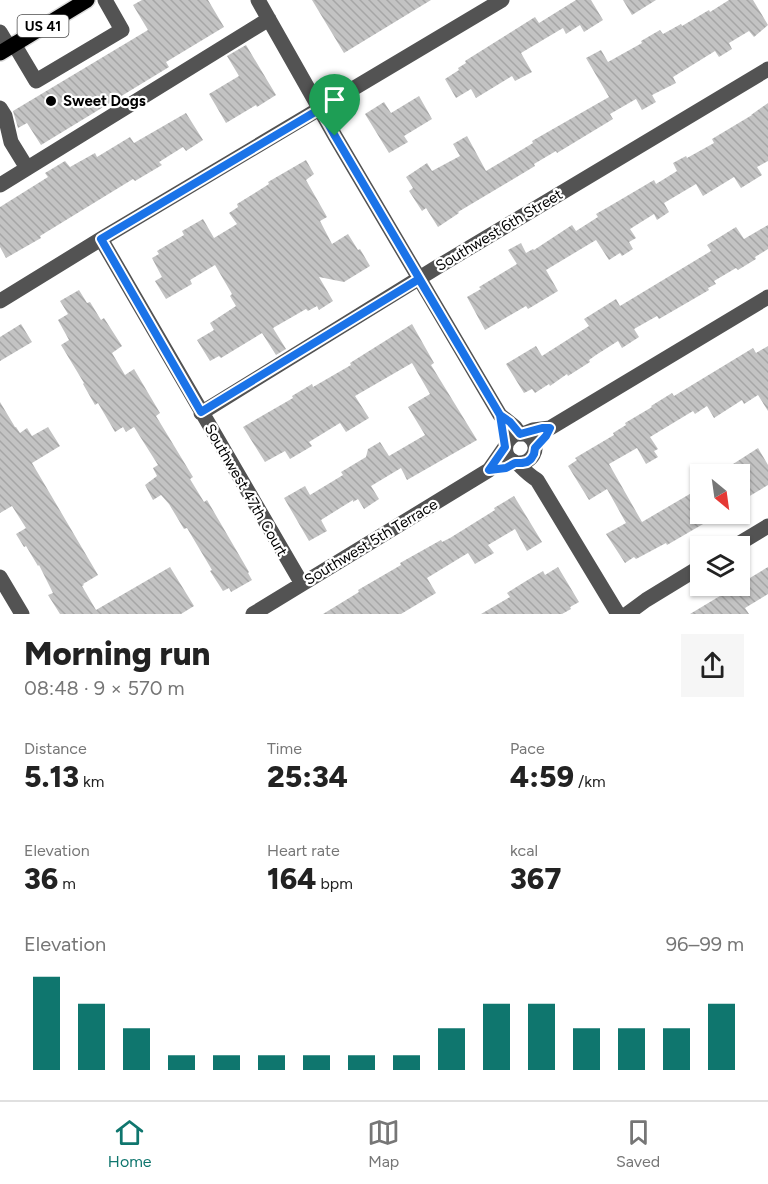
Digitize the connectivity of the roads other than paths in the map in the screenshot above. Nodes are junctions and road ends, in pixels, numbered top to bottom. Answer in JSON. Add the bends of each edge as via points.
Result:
{"nodes":[{"id":1,"x":87,"y":0,"type":"edge"},
{"id":2,"x":105,"y":0,"type":"edge"},
{"id":3,"x":258,"y":0,"type":"edge"},
{"id":4,"x":502,"y":0,"type":"edge"},
{"id":5,"x":269,"y":19,"type":"junction"},
{"id":6,"x":0,"y":32,"type":"edge"},
{"id":7,"x":8,"y":48,"type":"edge"},
{"id":8,"x":768,"y":69,"type":"edge"},
{"id":9,"x":0,"y":108,"type":"edge"},
{"id":10,"x":320,"y":109,"type":"junction"},
{"id":11,"x":5,"y":144,"type":"edge"},
{"id":12,"x":27,"y":168,"type":"junction"},
{"id":13,"x":0,"y":185,"type":"edge"},
{"id":14,"x":101,"y":239,"type":"junction"},
{"id":15,"x":419,"y":279,"type":"junction"},
{"id":16,"x":768,"y":297,"type":"edge"},
{"id":17,"x":0,"y":301,"type":"edge"},
{"id":18,"x":201,"y":412,"type":"junction"},
{"id":19,"x":500,"y":415,"type":"junction"},
{"id":20,"x":550,"y":428,"type":"junction"},
{"id":21,"x":521,"y":434,"type":"junction"},
{"id":22,"x":506,"y":446,"type":"junction"},
{"id":23,"x":534,"y":451,"type":"junction"},
{"id":24,"x":516,"y":463,"type":"junction"},
{"id":25,"x":489,"y":470,"type":"junction"},
{"id":26,"x":537,"y":480,"type":"junction"},
{"id":27,"x":768,"y":526,"type":"edge"},
{"id":28,"x":750,"y":537,"type":"edge"},
{"id":29,"x":690,"y":573,"type":"edge"},
{"id":30,"x":0,"y":577,"type":"edge"},
{"id":31,"x":302,"y":584,"type":"junction"},
{"id":32,"x":22,"y":614,"type":"edge"},
{"id":33,"x":253,"y":614,"type":"edge"},
{"id":34,"x":618,"y":614,"type":"edge"},
{"id":35,"x":627,"y":614,"type":"edge"}],
"edges":[{"from":1,"to":7,"type":"main road","number":"US 41"},
{"from":2,"to":7,"type":"street","via":[[122,30],[36,81]]},
{"from":3,"to":5,"type":"street"},
{"from":4,"to":10,"type":"street"},
{"from":5,"to":10,"type":"street"},
{"from":5,"to":12,"type":"street"},
{"from":6,"to":7,"type":"street"},
{"from":8,"to":15,"type":"street","name":"Southwest 6th Street"},
{"from":9,"to":11,"type":"street","via":[[5,116]]},
{"from":10,"to":14,"type":"street"},
{"from":10,"to":15,"type":"street"},
{"from":11,"to":12,"type":"street"},
{"from":12,"to":13,"type":"street"},
{"from":14,"to":17,"type":"street"},
{"from":14,"to":18,"type":"street","name":"Southwest 47th Court"},
{"from":15,"to":18,"type":"street","name":"Southwest 6th Street"},
{"from":15,"to":19,"type":"street"},
{"from":16,"to":20,"type":"street","name":"Southwest 5th Terrace"},
{"from":18,"to":31,"type":"street","name":"Southwest 47th Court"},
{"from":19,"to":21,"type":"street"},
{"from":19,"to":22,"type":"street"},
{"from":20,"to":21,"type":"street","name":"Southwest 5th Terrace"},
{"from":20,"to":23,"type":"street","name":"Southwest 5th Terrace"},
{"from":21,"to":22,"type":"street","name":"Southwest 5th Terrace","via":[[511,437]]},
{"from":21,"to":23,"type":"street","via":[[533,440]]},
{"from":22,"to":24,"type":"street","via":[[507,455]]},
{"from":22,"to":25,"type":"street","name":"Southwest 5th Terrace"},
{"from":23,"to":24,"type":"street","name":"Southwest 5th Terrace","via":[[527,462]]},
{"from":23,"to":26,"type":"street"},
{"from":24,"to":25,"type":"street","name":"Southwest 5th Terrace"},
{"from":24,"to":26,"type":"street"},
{"from":25,"to":31,"type":"street","name":"Southwest 5th Terrace"},
{"from":26,"to":34,"type":"street"},
{"from":27,"to":28,"type":"street"},
{"from":29,"to":35,"type":"street"},
{"from":30,"to":32,"type":"street"},
{"from":31,"to":33,"type":"street","name":"Southwest 5th Terrace"}]}
